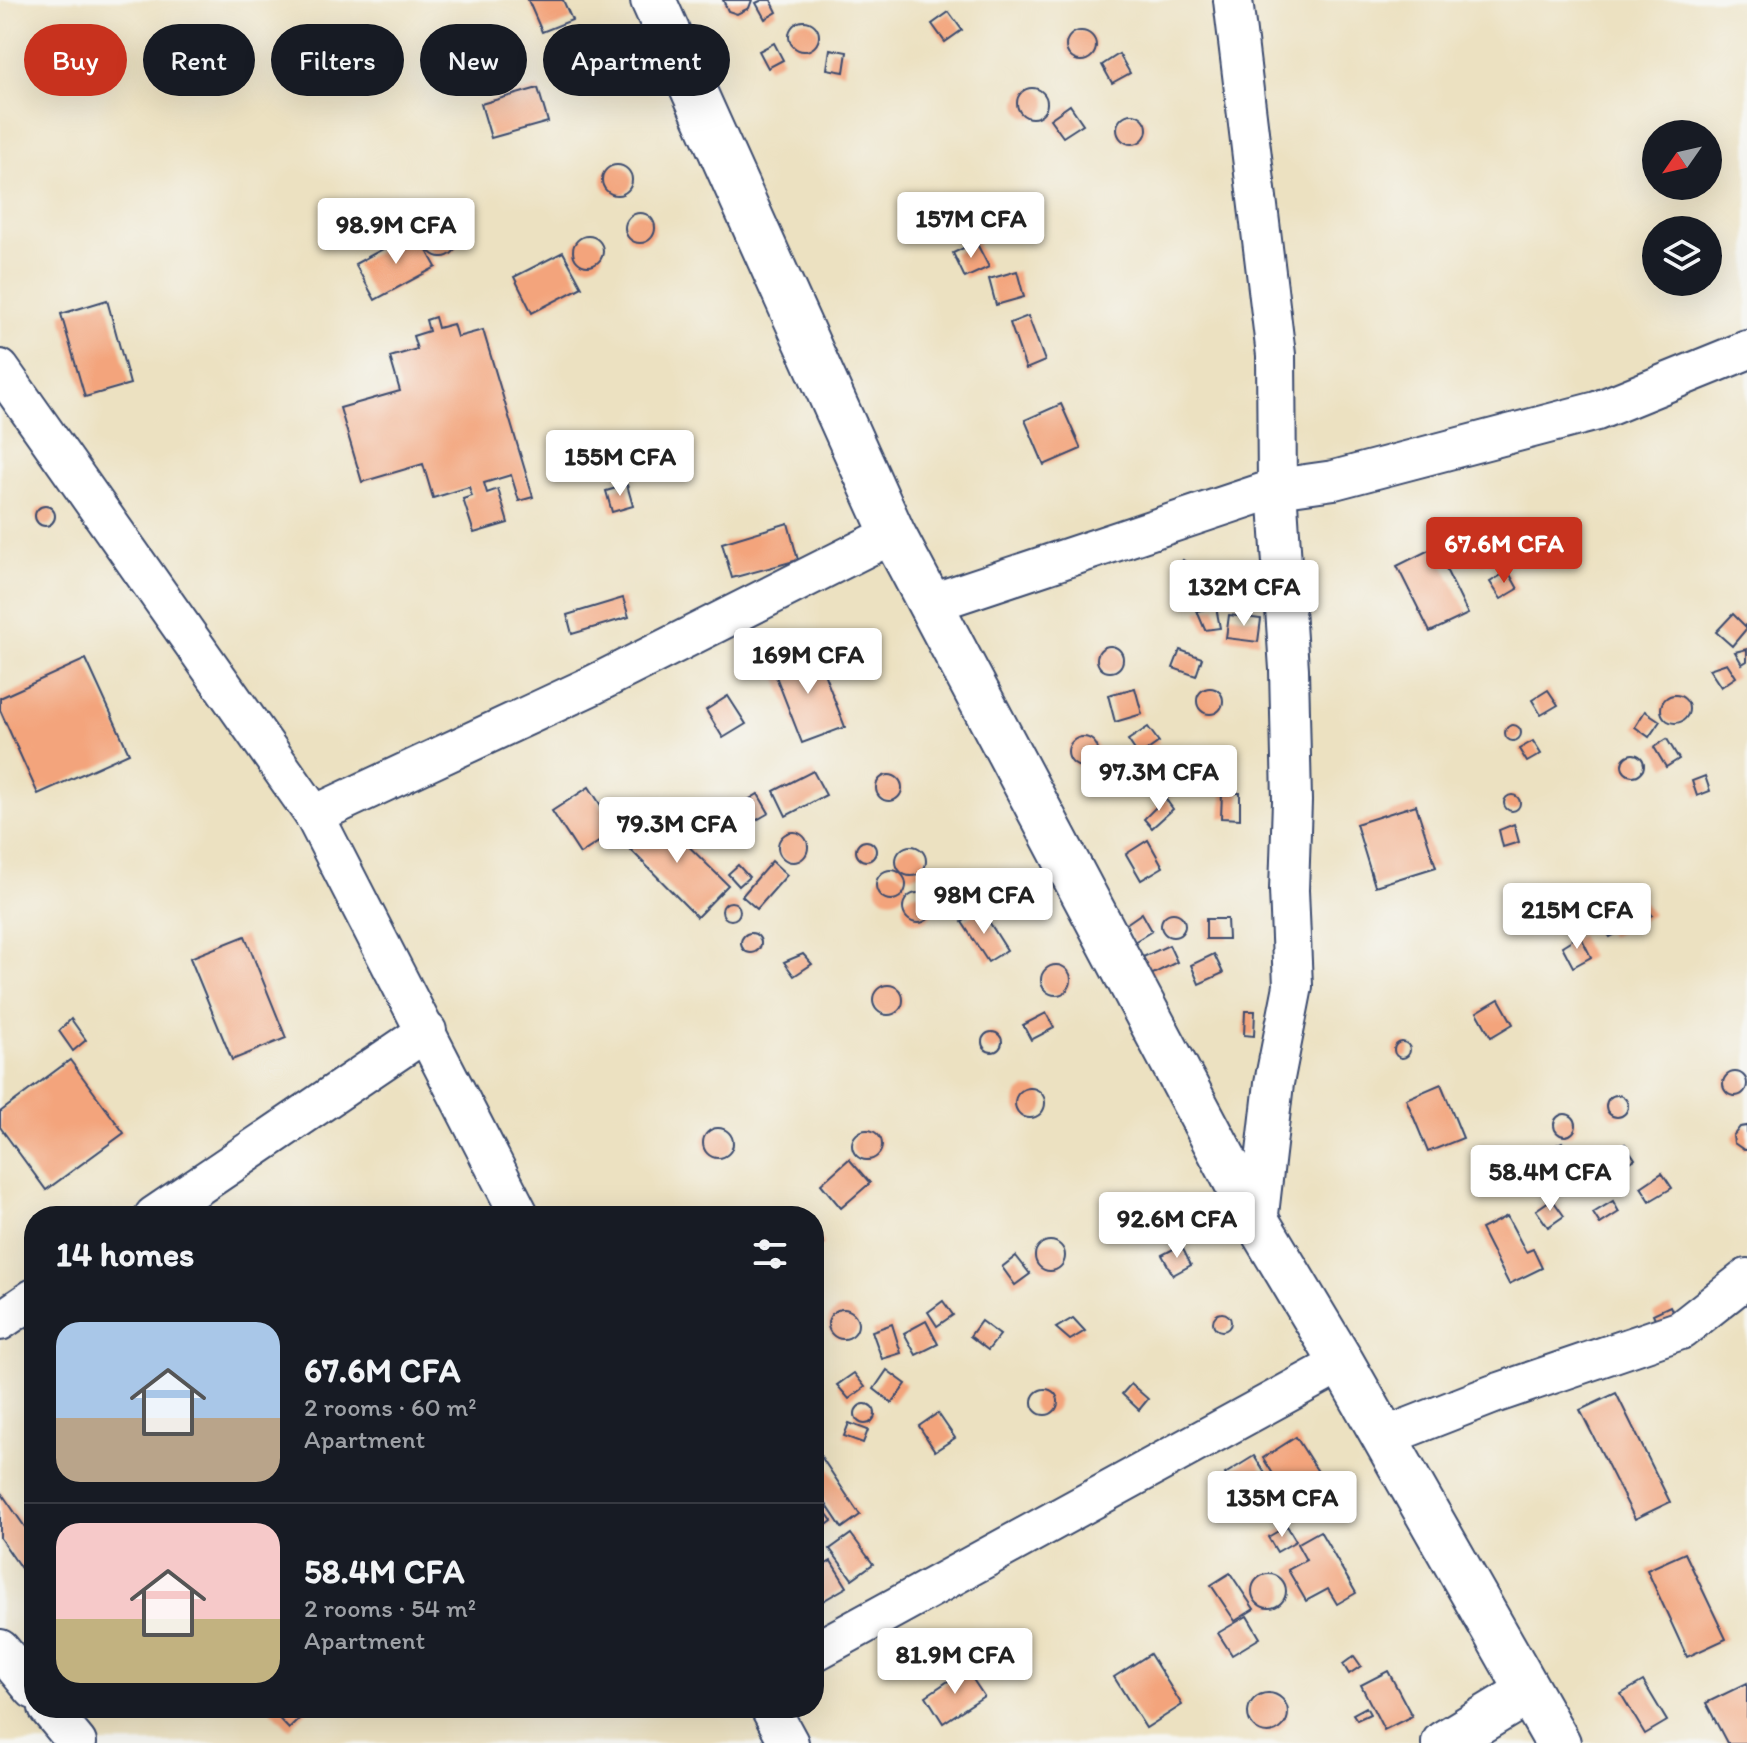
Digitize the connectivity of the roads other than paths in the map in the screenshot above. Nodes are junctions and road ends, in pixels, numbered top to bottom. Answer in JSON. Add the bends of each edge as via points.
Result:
{"nodes":[{"id":1,"x":653,"y":0,"type":"edge"},
{"id":2,"x":1233,"y":0,"type":"edge"},
{"id":3,"x":1747,"y":350,"type":"edge"},
{"id":4,"x":0,"y":369,"type":"edge"},
{"id":5,"x":1277,"y":488,"type":"junction"},
{"id":6,"x":893,"y":534,"type":"junction"},
{"id":7,"x":929,"y":604,"type":"junction"},
{"id":8,"x":314,"y":815,"type":"junction"},
{"id":9,"x":427,"y":1031,"type":"junction"},
{"id":10,"x":169,"y":1206,"type":"edge"},
{"id":11,"x":515,"y":1206,"type":"edge"},
{"id":12,"x":1258,"y":1223,"type":"junction"},
{"id":13,"x":1747,"y":1278,"type":"edge"},
{"id":14,"x":24,"y":1305,"type":"edge"},
{"id":15,"x":0,"y":1321,"type":"edge"},
{"id":16,"x":1342,"y":1363,"type":"junction"},
{"id":17,"x":1384,"y":1437,"type":"junction"},
{"id":18,"x":824,"y":1647,"type":"edge"},
{"id":19,"x":0,"y":1649,"type":"edge"},
{"id":20,"x":24,"y":1678,"type":"edge"},
{"id":21,"x":1528,"y":1692,"type":"junction"},
{"id":22,"x":56,"y":1718,"type":"edge"},
{"id":23,"x":77,"y":1743,"type":"edge"},
{"id":24,"x":1444,"y":1743,"type":"edge"},
{"id":25,"x":1558,"y":1743,"type":"edge"}],
"edges":[{"from":1,"to":6,"type":"main road"},
{"from":2,"to":5,"type":"street","via":[[1276,355]]},
{"from":3,"to":5,"type":"street","via":[[1597,411],[1334,480]]},
{"from":4,"to":8,"type":"street"},
{"from":5,"to":7,"type":"street"},
{"from":5,"to":12,"type":"street","via":[[1289,669],[1293,986],[1274,1083]]},
{"from":6,"to":7,"type":"main road"},
{"from":6,"to":8,"type":"street","via":[[593,685]]},
{"from":7,"to":12,"type":"main road"},
{"from":8,"to":9,"type":"street"},
{"from":9,"to":10,"type":"street"},
{"from":9,"to":11,"type":"street"},
{"from":12,"to":16,"type":"main road"},
{"from":13,"to":17,"type":"street","via":[[1681,1330]]},
{"from":14,"to":15,"type":"street"},
{"from":16,"to":17,"type":"main road"},
{"from":16,"to":18,"type":"street"},
{"from":17,"to":21,"type":"main road"},
{"from":19,"to":20,"type":"street"},
{"from":21,"to":24,"type":"main road"},
{"from":21,"to":25,"type":"main road"},
{"from":22,"to":23,"type":"street"}]}
